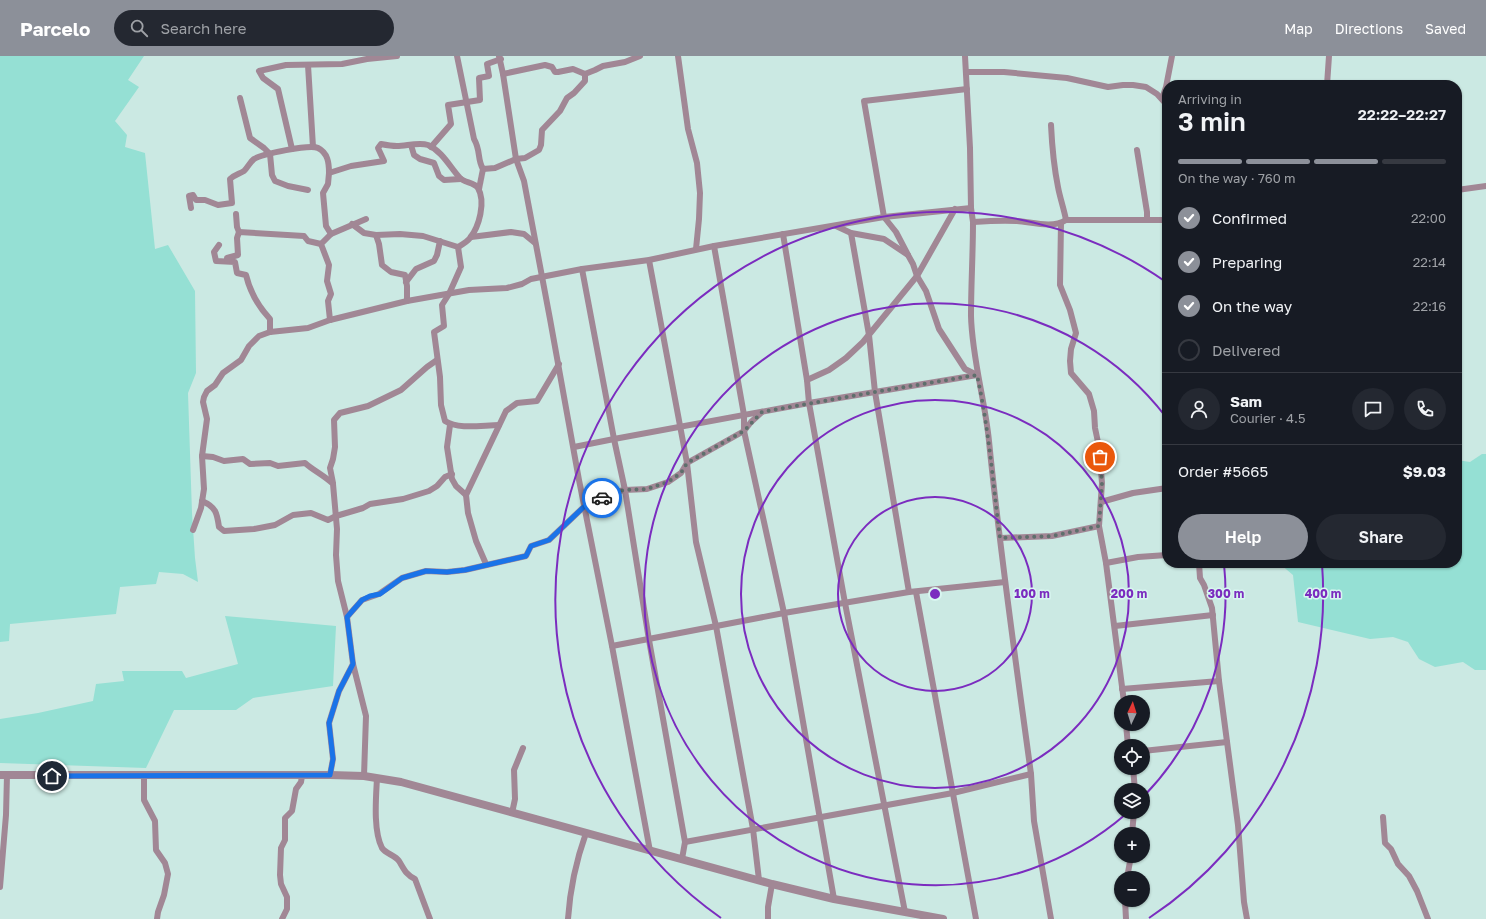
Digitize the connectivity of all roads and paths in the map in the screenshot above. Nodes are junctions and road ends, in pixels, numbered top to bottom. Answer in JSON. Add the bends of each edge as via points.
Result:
{"nodes":[{"id":1,"x":397,"y":56,"type":"edge"},
{"id":2,"x":457,"y":56,"type":"edge"},
{"id":3,"x":640,"y":56,"type":"edge"},
{"id":4,"x":678,"y":56,"type":"edge"},
{"id":5,"x":965,"y":56,"type":"edge"},
{"id":6,"x":1172,"y":56,"type":"edge"},
{"id":7,"x":1329,"y":56,"type":"edge"},
{"id":8,"x":366,"y":57,"type":"edge"},
{"id":9,"x":500,"y":57,"type":"edge"},
{"id":10,"x":308,"y":65,"type":"junction"},
{"id":11,"x":966,"y":72,"type":"junction"},
{"id":12,"x":504,"y":74,"type":"junction"},
{"id":13,"x":585,"y":74,"type":"junction"},
{"id":14,"x":1167,"y":80,"type":"edge"},
{"id":15,"x":1327,"y":80,"type":"edge"},
{"id":16,"x":967,"y":89,"type":"junction"},
{"id":17,"x":240,"y":98,"type":"dead end"},
{"id":18,"x":1162,"y":99,"type":"edge"},
{"id":19,"x":467,"y":102,"type":"junction"},
{"id":20,"x":1051,"y":125,"type":"dead end"},
{"id":21,"x":411,"y":145,"type":"junction"},
{"id":22,"x":313,"y":147,"type":"junction"},
{"id":23,"x":431,"y":147,"type":"junction"},
{"id":24,"x":292,"y":149,"type":"junction"},
{"id":25,"x":1137,"y":150,"type":"dead end"},
{"id":26,"x":270,"y":154,"type":"junction"},
{"id":27,"x":516,"y":158,"type":"junction"},
{"id":28,"x":483,"y":170,"type":"junction"},
{"id":29,"x":329,"y":172,"type":"junction"},
{"id":30,"x":461,"y":179,"type":"junction"},
{"id":31,"x":1486,"y":186,"type":"edge"},
{"id":32,"x":1462,"y":189,"type":"edge"},
{"id":33,"x":308,"y":190,"type":"dead end"},
{"id":34,"x":479,"y":190,"type":"junction"},
{"id":35,"x":191,"y":208,"type":"dead end"},
{"id":36,"x":971,"y":208,"type":"junction"},
{"id":37,"x":954,"y":209,"type":"junction"},
{"id":38,"x":236,"y":214,"type":"dead end"},
{"id":39,"x":884,"y":217,"type":"junction"},
{"id":40,"x":366,"y":219,"type":"dead end"},
{"id":41,"x":1147,"y":220,"type":"junction"},
{"id":42,"x":1162,"y":220,"type":"edge"},
{"id":43,"x":973,"y":222,"type":"junction"},
{"id":44,"x":1063,"y":222,"type":"junction"},
{"id":45,"x":352,"y":224,"type":"junction"},
{"id":46,"x":836,"y":226,"type":"junction"},
{"id":47,"x":239,"y":232,"type":"junction"},
{"id":48,"x":851,"y":233,"type":"junction"},
{"id":49,"x":331,"y":234,"type":"junction"},
{"id":50,"x":783,"y":234,"type":"junction"},
{"id":51,"x":376,"y":235,"type":"junction"},
{"id":52,"x":471,"y":237,"type":"junction"},
{"id":53,"x":440,"y":241,"type":"junction"},
{"id":54,"x":535,"y":243,"type":"junction"},
{"id":55,"x":321,"y":244,"type":"junction"},
{"id":56,"x":219,"y":245,"type":"dead end"},
{"id":57,"x":714,"y":246,"type":"junction"},
{"id":58,"x":458,"y":247,"type":"junction"},
{"id":59,"x":696,"y":249,"type":"junction"},
{"id":60,"x":908,"y":255,"type":"junction"},
{"id":61,"x":649,"y":260,"type":"junction"},
{"id":62,"x":227,"y":261,"type":"junction"},
{"id":63,"x":582,"y":268,"type":"junction"},
{"id":64,"x":541,"y":276,"type":"junction"},
{"id":65,"x":917,"y":276,"type":"junction"},
{"id":66,"x":406,"y":282,"type":"junction"},
{"id":67,"x":449,"y":294,"type":"junction"},
{"id":68,"x":407,"y":301,"type":"junction"},
{"id":69,"x":330,"y":320,"type":"junction"},
{"id":70,"x":270,"y":332,"type":"junction"},
{"id":71,"x":869,"y":335,"type":"junction"},
{"id":72,"x":437,"y":360,"type":"junction"},
{"id":73,"x":559,"y":364,"type":"junction"},
{"id":74,"x":977,"y":375,"type":"junction"},
{"id":75,"x":807,"y":380,"type":"junction"},
{"id":76,"x":875,"y":392,"type":"junction"},
{"id":77,"x":808,"y":403,"type":"junction"},
{"id":78,"x":762,"y":412,"type":"junction"},
{"id":79,"x":744,"y":415,"type":"junction"},
{"id":80,"x":450,"y":425,"type":"junction"},
{"id":81,"x":499,"y":425,"type":"junction"},
{"id":82,"x":680,"y":427,"type":"junction"},
{"id":83,"x":744,"y":431,"type":"junction"},
{"id":84,"x":614,"y":439,"type":"junction"},
{"id":85,"x":574,"y":447,"type":"junction"},
{"id":86,"x":202,"y":456,"type":"junction"},
{"id":87,"x":687,"y":463,"type":"junction"},
{"id":88,"x":452,"y":474,"type":"junction"},
{"id":89,"x":333,"y":484,"type":"junction"},
{"id":90,"x":1162,"y":489,"type":"edge"},
{"id":91,"x":625,"y":490,"type":"junction"},
{"id":92,"x":466,"y":496,"type":"junction"},
{"id":93,"x":202,"y":501,"type":"junction"},
{"id":94,"x":1101,"y":502,"type":"junction"},
{"id":95,"x":584,"y":507,"type":"junction"},
{"id":96,"x":336,"y":516,"type":"junction"},
{"id":97,"x":1099,"y":526,"type":"junction"},
{"id":98,"x":193,"y":530,"type":"dead end"},
{"id":99,"x":1000,"y":538,"type":"junction"},
{"id":100,"x":1162,"y":555,"type":"edge"},
{"id":101,"x":1106,"y":563,"type":"junction"},
{"id":102,"x":486,"y":564,"type":"junction"},
{"id":103,"x":1199,"y":568,"type":"edge"},
{"id":104,"x":1006,"y":582,"type":"junction"},
{"id":105,"x":912,"y":592,"type":"junction"},
{"id":106,"x":845,"y":603,"type":"junction"},
{"id":107,"x":784,"y":613,"type":"junction"},
{"id":108,"x":1212,"y":615,"type":"junction"},
{"id":109,"x":347,"y":617,"type":"junction"},
{"id":110,"x":716,"y":626,"type":"junction"},
{"id":111,"x":1115,"y":626,"type":"junction"},
{"id":112,"x":649,"y":640,"type":"junction"},
{"id":113,"x":612,"y":646,"type":"junction"},
{"id":114,"x":353,"y":664,"type":"junction"},
{"id":115,"x":1219,"y":681,"type":"junction"},
{"id":116,"x":1122,"y":689,"type":"junction"},
{"id":117,"x":1123,"y":695,"type":"edge"},
{"id":118,"x":1227,"y":742,"type":"junction"},
{"id":119,"x":523,"y":748,"type":"dead end"},
{"id":120,"x":1150,"y":750,"type":"edge"},
{"id":121,"x":1031,"y":774,"type":"junction"},
{"id":122,"x":3,"y":775,"type":"edge"},
{"id":123,"x":330,"y":775,"type":"junction"},
{"id":124,"x":144,"y":776,"type":"junction"},
{"id":125,"x":302,"y":776,"type":"junction"},
{"id":126,"x":364,"y":776,"type":"junction"},
{"id":127,"x":377,"y":778,"type":"junction"},
{"id":128,"x":953,"y":793,"type":"junction"},
{"id":129,"x":885,"y":804,"type":"junction"},
{"id":130,"x":512,"y":813,"type":"junction"},
{"id":131,"x":819,"y":817,"type":"junction"},
{"id":132,"x":1383,"y":817,"type":"dead end"},
{"id":133,"x":753,"y":829,"type":"junction"},
{"id":134,"x":586,"y":833,"type":"junction"},
{"id":135,"x":685,"y":842,"type":"junction"},
{"id":136,"x":650,"y":851,"type":"junction"},
{"id":137,"x":682,"y":859,"type":"junction"},
{"id":138,"x":759,"y":880,"type":"junction"},
{"id":139,"x":772,"y":884,"type":"junction"},
{"id":140,"x":0,"y":886,"type":"edge"},
{"id":141,"x":834,"y":899,"type":"junction"},
{"id":142,"x":1125,"y":907,"type":"edge"},
{"id":143,"x":905,"y":912,"type":"junction"},
{"id":144,"x":157,"y":919,"type":"edge"},
{"id":145,"x":282,"y":919,"type":"edge"},
{"id":146,"x":430,"y":919,"type":"edge"},
{"id":147,"x":568,"y":919,"type":"edge"},
{"id":148,"x":768,"y":919,"type":"edge"},
{"id":149,"x":943,"y":919,"type":"edge"},
{"id":150,"x":976,"y":919,"type":"edge"},
{"id":151,"x":1051,"y":919,"type":"edge"},
{"id":152,"x":1126,"y":919,"type":"edge"},
{"id":153,"x":1247,"y":919,"type":"edge"},
{"id":154,"x":1428,"y":919,"type":"edge"}],
"edges":[{"from":1,"to":8,"type":"street"},
{"from":2,"to":19,"type":"street"},
{"from":3,"to":13,"type":"street","via":[[603,66]]},
{"from":4,"to":59,"type":"street","via":[[686,115],[698,171],[700,219]]},
{"from":5,"to":11,"type":"street"},
{"from":6,"to":14,"type":"street"},
{"from":7,"to":15,"type":"street"},
{"from":8,"to":10,"type":"street","via":[[342,64]]},
{"from":9,"to":12,"type":"street"},
{"from":9,"to":19,"type":"street","via":[[487,64],[489,76],[479,78],[480,100]]},
{"from":10,"to":22,"type":"street"},
{"from":10,"to":24,"type":"street","via":[[286,65],[259,71],[278,89]]},
{"from":11,"to":16,"type":"street"},
{"from":11,"to":18,"type":"street","via":[[1004,72],[1067,78],[1108,87],[1133,85],[1146,87]]},
{"from":12,"to":13,"type":"street","via":[[545,65],[552,67],[555,72],[573,69]]},
{"from":12,"to":27,"type":"street"},
{"from":13,"to":27,"type":"street","via":[[586,82],[567,98],[560,111],[542,130],[539,150],[525,158]]},
{"from":16,"to":36,"type":"street"},
{"from":16,"to":39,"type":"street","via":[[864,102]]},
{"from":17,"to":26,"type":"street","via":[[250,138]]},
{"from":19,"to":23,"type":"street","via":[[448,105],[451,124]]},
{"from":19,"to":28,"type":"street"},
{"from":20,"to":44,"type":"street","via":[[1052,153],[1058,188],[1064,205]]},
{"from":21,"to":23,"type":"street","via":[[426,144]]},
{"from":21,"to":29,"type":"street","via":[[381,144],[378,148],[384,161]]},
{"from":21,"to":30,"type":"street","via":[[414,155],[434,163],[439,176],[444,180]]},
{"from":22,"to":24,"type":"street"},
{"from":22,"to":29,"type":"street","via":[[319,148],[328,159]]},
{"from":23,"to":30,"type":"street"},
{"from":24,"to":26,"type":"street"},
{"from":25,"to":41,"type":"street"},
{"from":26,"to":33,"type":"street","via":[[275,181]]},
{"from":26,"to":35,"type":"street","via":[[255,159],[242,172],[230,179],[232,203],[218,205],[196,200],[193,195],[189,196]]},
{"from":27,"to":28,"type":"street","via":[[495,168]]},
{"from":27,"to":54,"type":"street","via":[[524,181]]},
{"from":28,"to":34,"type":"street"},
{"from":29,"to":49,"type":"street","via":[[328,184],[323,193],[326,226]]},
{"from":30,"to":34,"type":"street","via":[[475,185]]},
{"from":31,"to":32,"type":"street"},
{"from":34,"to":52,"type":"street","via":[[481,216]]},
{"from":36,"to":37,"type":"street"},
{"from":36,"to":43,"type":"street"},
{"from":37,"to":39,"type":"street"},
{"from":37,"to":65,"type":"street"},
{"from":38,"to":47,"type":"street"},
{"from":39,"to":46,"type":"street"},
{"from":39,"to":60,"type":"street","via":[[896,232]]},
{"from":40,"to":45,"type":"street"},
{"from":41,"to":42,"type":"street"},
{"from":41,"to":44,"type":"street"},
{"from":43,"to":44,"type":"street"},
{"from":43,"to":74,"type":"street","via":[[971,315]]},
{"from":44,"to":94,"type":"street","via":[[1060,285],[1076,333],[1071,349],[1071,373],[1089,394],[1094,411],[1102,483]]},
{"from":45,"to":49,"type":"street"},
{"from":45,"to":51,"type":"street","via":[[364,233]]},
{"from":46,"to":48,"type":"street"},
{"from":46,"to":50,"type":"street"},
{"from":47,"to":55,"type":"street","via":[[304,236],[308,241]]},
{"from":47,"to":62,"type":"street","via":[[238,255],[228,258]]},
{"from":48,"to":60,"type":"street","via":[[884,239]]},
{"from":48,"to":71,"type":"street"},
{"from":49,"to":55,"type":"street"},
{"from":50,"to":57,"type":"street"},
{"from":50,"to":75,"type":"street"},
{"from":51,"to":53,"type":"street","via":[[423,236]]},
{"from":51,"to":66,"type":"street","via":[[382,265],[391,272],[405,275]]},
{"from":52,"to":54,"type":"street","via":[[511,232],[524,234]]},
{"from":52,"to":58,"type":"street"},
{"from":53,"to":58,"type":"street"},
{"from":53,"to":66,"type":"street","via":[[434,261],[416,269]]},
{"from":54,"to":64,"type":"street"},
{"from":55,"to":69,"type":"street","via":[[329,265],[327,281],[331,294],[328,301]]},
{"from":56,"to":62,"type":"street","via":[[214,252],[216,261]]},
{"from":57,"to":59,"type":"street"},
{"from":57,"to":79,"type":"street"},
{"from":58,"to":67,"type":"street","via":[[461,267]]},
{"from":59,"to":61,"type":"street"},
{"from":60,"to":65,"type":"street"},
{"from":61,"to":63,"type":"street"},
{"from":61,"to":82,"type":"street"},
{"from":62,"to":70,"type":"street","via":[[235,262],[237,273],[246,275],[249,288],[260,308],[270,319]]},
{"from":63,"to":64,"type":"street"},
{"from":63,"to":84,"type":"street"},
{"from":64,"to":67,"type":"street","via":[[507,288]]},
{"from":64,"to":73,"type":"street"},
{"from":65,"to":71,"type":"street"},
{"from":65,"to":74,"type":"street","via":[[926,291],[939,329],[965,369]]},
{"from":66,"to":68,"type":"street"},
{"from":67,"to":68,"type":"street"},
{"from":67,"to":72,"type":"street","via":[[442,305],[444,326],[434,332]]},
{"from":68,"to":69,"type":"street"},
{"from":69,"to":70,"type":"street","via":[[308,328]]},
{"from":70,"to":86,"type":"street","via":[[259,336],[241,360],[223,373],[207,391],[202,402],[207,420]]},
{"from":71,"to":75,"type":"street","via":[[846,358],[829,370]]},
{"from":71,"to":76,"type":"street"},
{"from":72,"to":80,"type":"street","via":[[445,421]]},
{"from":72,"to":89,"type":"street","via":[[401,390],[368,406],[340,413],[334,420],[335,447],[330,468]]},
{"from":73,"to":81,"type":"street","via":[[537,401],[517,404],[506,411]]},
{"from":73,"to":85,"type":"street"},
{"from":74,"to":76,"type":"street"},
{"from":74,"to":99,"type":"street","via":[[985,414]]},
{"from":75,"to":77,"type":"street"},
{"from":76,"to":77,"type":"street"},
{"from":76,"to":105,"type":"street"},
{"from":77,"to":78,"type":"street"},
{"from":77,"to":106,"type":"street"},
{"from":78,"to":79,"type":"street"},
{"from":78,"to":83,"type":"street"},
{"from":79,"to":82,"type":"street"},
{"from":79,"to":83,"type":"street"},
{"from":80,"to":81,"type":"street"},
{"from":80,"to":88,"type":"street","via":[[447,447]]},
{"from":81,"to":92,"type":"street"},
{"from":82,"to":84,"type":"street"},
{"from":82,"to":87,"type":"street"},
{"from":83,"to":87,"type":"street"},
{"from":83,"to":107,"type":"street"},
{"from":84,"to":85,"type":"street"},
{"from":84,"to":91,"type":"street"},
{"from":85,"to":95,"type":"street"},
{"from":86,"to":89,"type":"street","via":[[224,461],[243,459],[250,464],[270,462],[278,466],[305,463]]},
{"from":86,"to":93,"type":"street"},
{"from":87,"to":91,"type":"street","via":[[681,473],[668,482],[647,489]]},
{"from":87,"to":110,"type":"street","via":[[696,542]]},
{"from":88,"to":92,"type":"street","via":[[452,480]]},
{"from":88,"to":96,"type":"street","via":[[429,492],[370,504]]},
{"from":89,"to":96,"type":"street"},
{"from":90,"to":94,"type":"street"},
{"from":91,"to":95,"type":"street","via":[[590,501]]},
{"from":91,"to":112,"type":"street"},
{"from":92,"to":102,"type":"street","via":[[476,541]]},
{"from":93,"to":96,"type":"street","via":[[215,509],[219,527],[224,531],[275,525],[293,515],[311,513],[328,520]]},
{"from":93,"to":98,"type":"street"},
{"from":94,"to":97,"type":"street"},
{"from":95,"to":102,"type":"street","via":[[549,540],[531,546],[526,556]]},
{"from":95,"to":113,"type":"street"},
{"from":96,"to":109,"type":"street","via":[[338,581]]},
{"from":97,"to":99,"type":"street","via":[[1052,536]]},
{"from":97,"to":101,"type":"street"},
{"from":99,"to":104,"type":"street"},
{"from":100,"to":101,"type":"street"},
{"from":101,"to":111,"type":"street"},
{"from":102,"to":109,"type":"street","via":[[465,570],[426,571],[402,578],[380,594],[362,600]]},
{"from":103,"to":108,"type":"street"},
{"from":104,"to":105,"type":"street"},
{"from":104,"to":121,"type":"street"},
{"from":105,"to":106,"type":"street"},
{"from":105,"to":128,"type":"street"},
{"from":106,"to":107,"type":"street"},
{"from":106,"to":129,"type":"street"},
{"from":107,"to":110,"type":"street"},
{"from":107,"to":131,"type":"street"},
{"from":108,"to":111,"type":"street"},
{"from":108,"to":115,"type":"street"},
{"from":109,"to":114,"type":"street"},
{"from":110,"to":112,"type":"street"},
{"from":110,"to":133,"type":"street"},
{"from":111,"to":116,"type":"street"},
{"from":112,"to":113,"type":"street"},
{"from":112,"to":135,"type":"street"},
{"from":113,"to":136,"type":"street"},
{"from":114,"to":123,"type":"street","via":[[339,691],[329,723],[333,759]]},
{"from":114,"to":126,"type":"street","via":[[366,716]]},
{"from":115,"to":116,"type":"street"},
{"from":115,"to":118,"type":"street"},
{"from":116,"to":117,"type":"street"},
{"from":118,"to":120,"type":"street"},
{"from":118,"to":153,"type":"street"},
{"from":119,"to":130,"type":"street","via":[[514,770],[515,799]]},
{"from":121,"to":128,"type":"street"},
{"from":121,"to":151,"type":"street","via":[[1034,821]]},
{"from":122,"to":124,"type":"street"},
{"from":122,"to":140,"type":"street","via":[[6,815]]},
{"from":123,"to":125,"type":"street"},
{"from":123,"to":126,"type":"street"},
{"from":124,"to":125,"type":"street"},
{"from":124,"to":144,"type":"street","via":[[144,800],[155,821],[156,850],[165,863],[168,874]]},
{"from":125,"to":145,"type":"street","via":[[296,789],[292,811],[286,818],[285,840],[281,848],[281,884],[287,897],[288,909]]},
{"from":126,"to":127,"type":"street"},
{"from":127,"to":130,"type":"street"},
{"from":127,"to":146,"type":"street","via":[[377,827],[382,848],[399,861],[410,877],[415,878]]},
{"from":128,"to":129,"type":"street"},
{"from":128,"to":150,"type":"street"},
{"from":129,"to":131,"type":"street"},
{"from":129,"to":143,"type":"street"},
{"from":130,"to":134,"type":"street"},
{"from":131,"to":133,"type":"street"},
{"from":131,"to":141,"type":"street"},
{"from":132,"to":154,"type":"street","via":[[1385,843],[1409,876]]},
{"from":133,"to":135,"type":"street"},
{"from":133,"to":138,"type":"street"},
{"from":134,"to":136,"type":"street"},
{"from":134,"to":147,"type":"street","via":[[575,868]]},
{"from":135,"to":137,"type":"street"},
{"from":136,"to":137,"type":"street"},
{"from":137,"to":138,"type":"street"},
{"from":138,"to":139,"type":"street"},
{"from":139,"to":141,"type":"street"},
{"from":139,"to":148,"type":"street"},
{"from":141,"to":143,"type":"street"},
{"from":142,"to":152,"type":"street"},
{"from":143,"to":149,"type":"street"}]}
